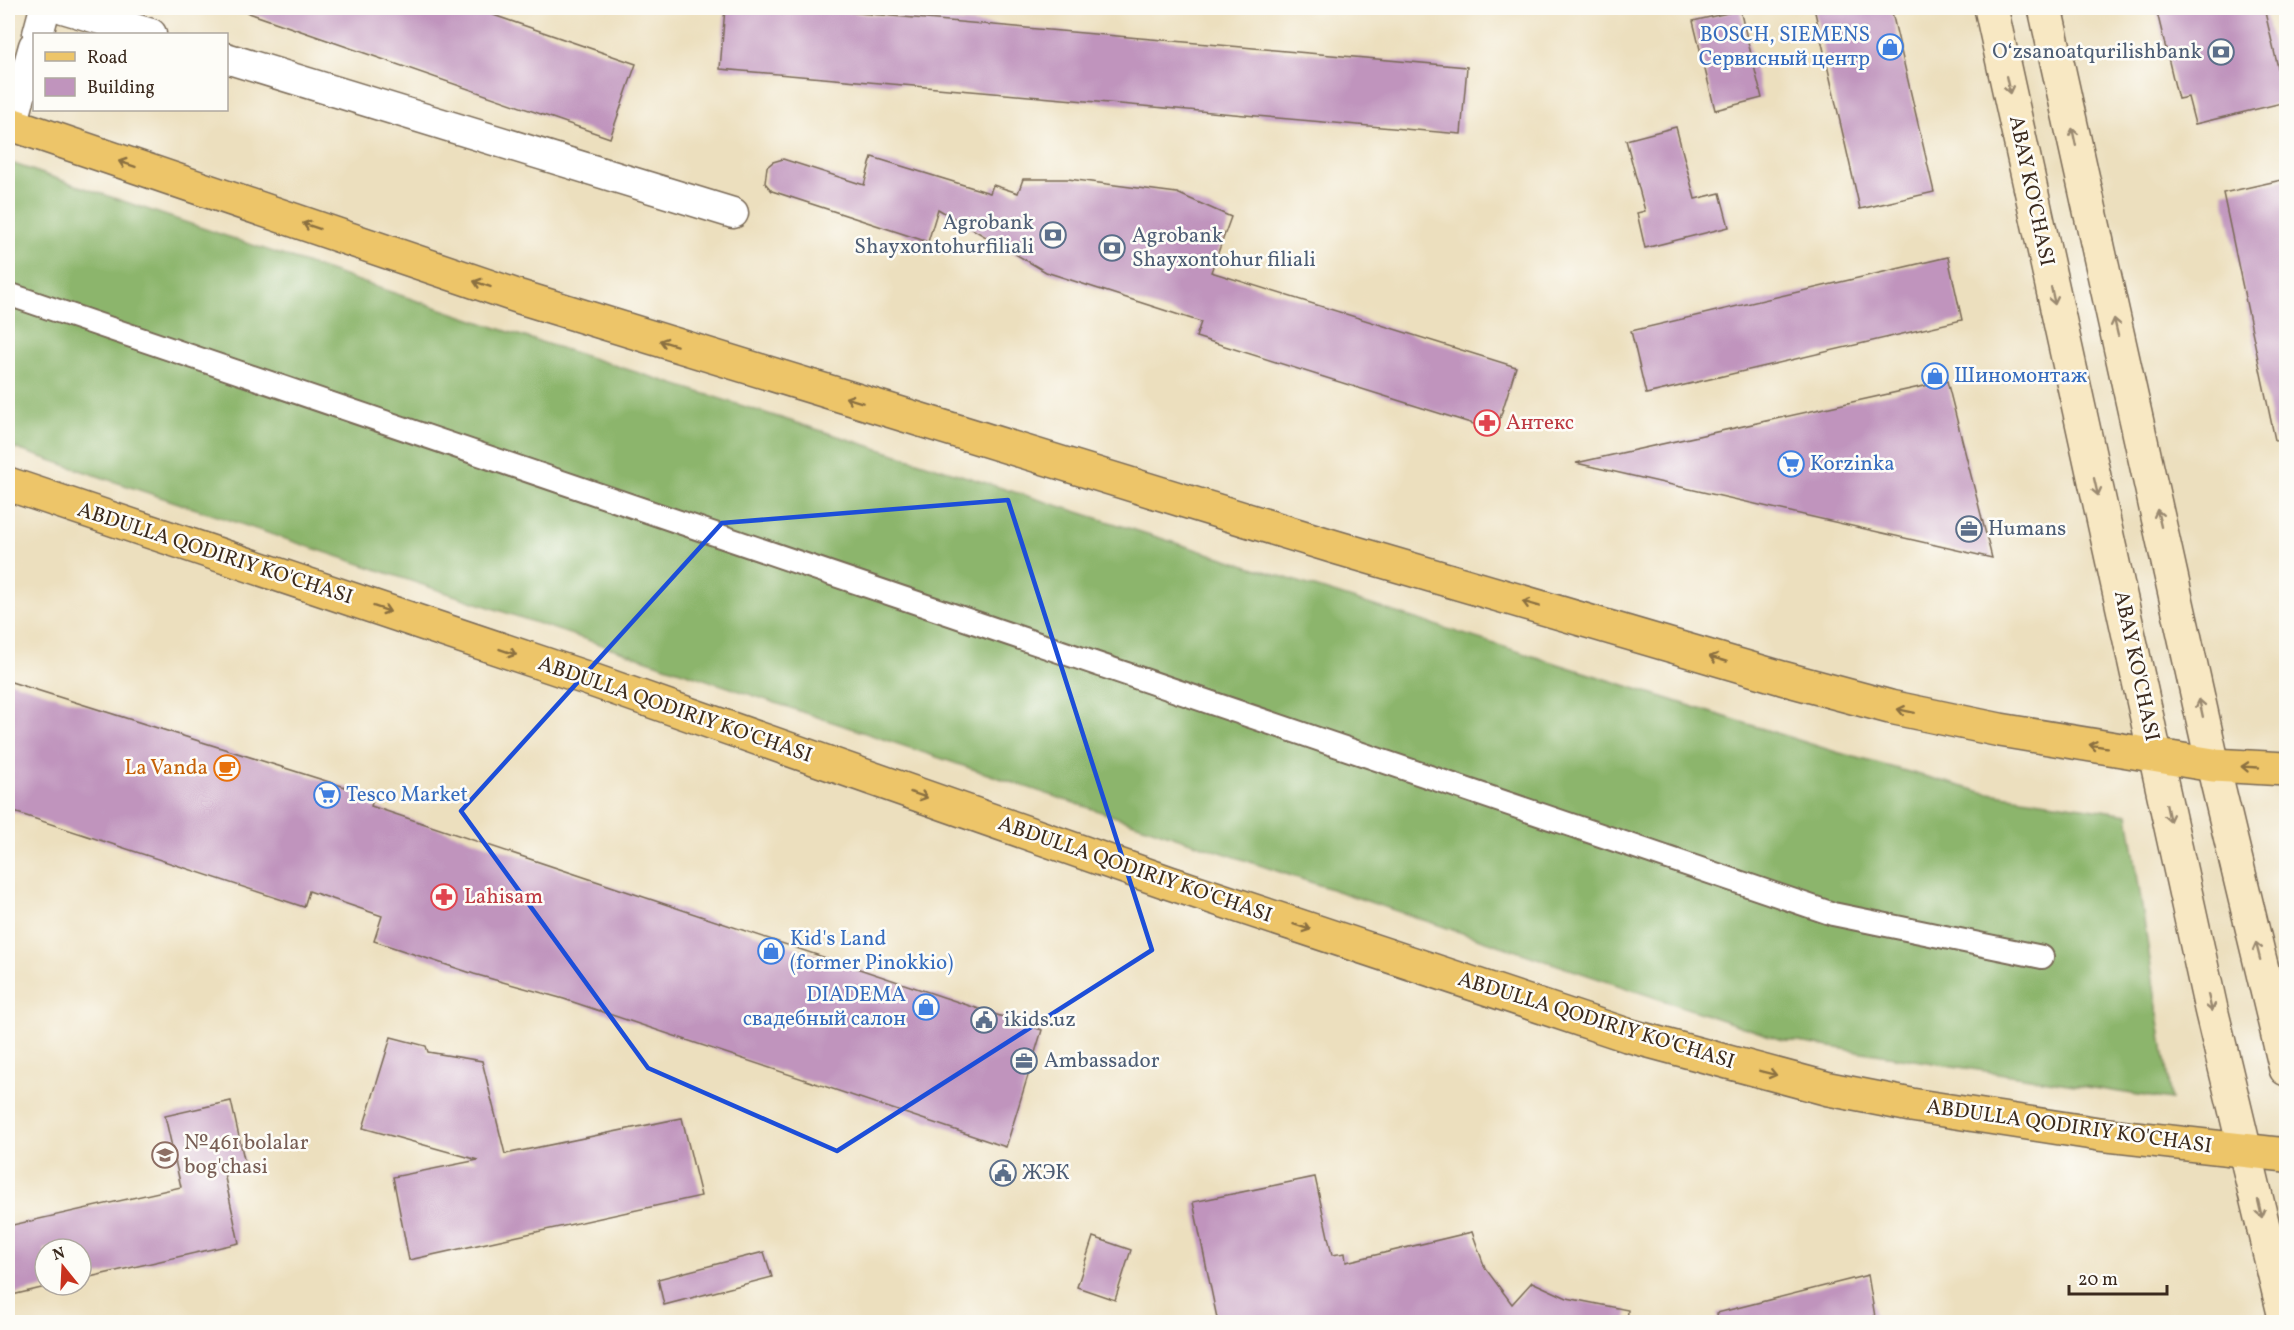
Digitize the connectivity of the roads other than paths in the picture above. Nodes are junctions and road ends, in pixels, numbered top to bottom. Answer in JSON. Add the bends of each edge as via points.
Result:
{"nodes":[{"id":1,"x":45,"y":8,"type":"edge"},
{"id":2,"x":63,"y":8,"type":"edge"},
{"id":3,"x":1991,"y":8,"type":"edge"},
{"id":4,"x":2045,"y":8,"type":"edge"},
{"id":5,"x":38,"y":33,"type":"edge"},
{"id":6,"x":148,"y":33,"type":"edge"},
{"id":7,"x":33,"y":49,"type":"edge"},
{"id":8,"x":228,"y":59,"type":"edge"},
{"id":9,"x":10,"y":124,"type":"edge"},
{"id":10,"x":733,"y":213,"type":"dead end"},
{"id":11,"x":8,"y":294,"type":"edge"},
{"id":12,"x":8,"y":484,"type":"edge"},
{"id":13,"x":2156,"y":756,"type":"junction"},
{"id":14,"x":2213,"y":765,"type":"junction"},
{"id":15,"x":2286,"y":769,"type":"edge"},
{"id":16,"x":2042,"y":957,"type":"dead end"},
{"id":17,"x":2286,"y":1069,"type":"edge"},
{"id":18,"x":2246,"y":1152,"type":"junction"},
{"id":19,"x":2286,"y":1155,"type":"edge"},
{"id":20,"x":2286,"y":1323,"type":"edge"}],
"edges":[{"from":1,"to":5,"type":"street"},
{"from":2,"to":6,"type":"street"},
{"from":3,"to":13,"type":"main road","name":"ABAY KO'CHASI","one_way":true},
{"from":14,"to":4,"type":"main road","one_way":true},
{"from":7,"to":9,"type":"street"},
{"from":8,"to":10,"type":"street"},
{"from":13,"to":9,"type":"main road","one_way":true,"via":[[1890,707],[1335,547],[520,297]]},
{"from":11,"to":16,"type":"street","via":[[1833,914]]},
{"from":12,"to":18,"type":"main road","name":"ABDULLA QODIRIY KO'CHASI","one_way":true,"via":[[586,678],[1170,883],[1627,1035],[1829,1089],[1911,1105]]},
{"from":13,"to":14,"type":"main road"},
{"from":13,"to":18,"type":"main road","name":"ABAY KO'CHASI","one_way":true},
{"from":15,"to":14,"type":"main road","one_way":true},
{"from":17,"to":14,"type":"main road","one_way":true},
{"from":18,"to":19,"type":"main road","name":"ABDULLA QODIRIY KO'CHASI"},
{"from":18,"to":20,"type":"main road","name":"ABAY KO'CHASI","one_way":true}]}
